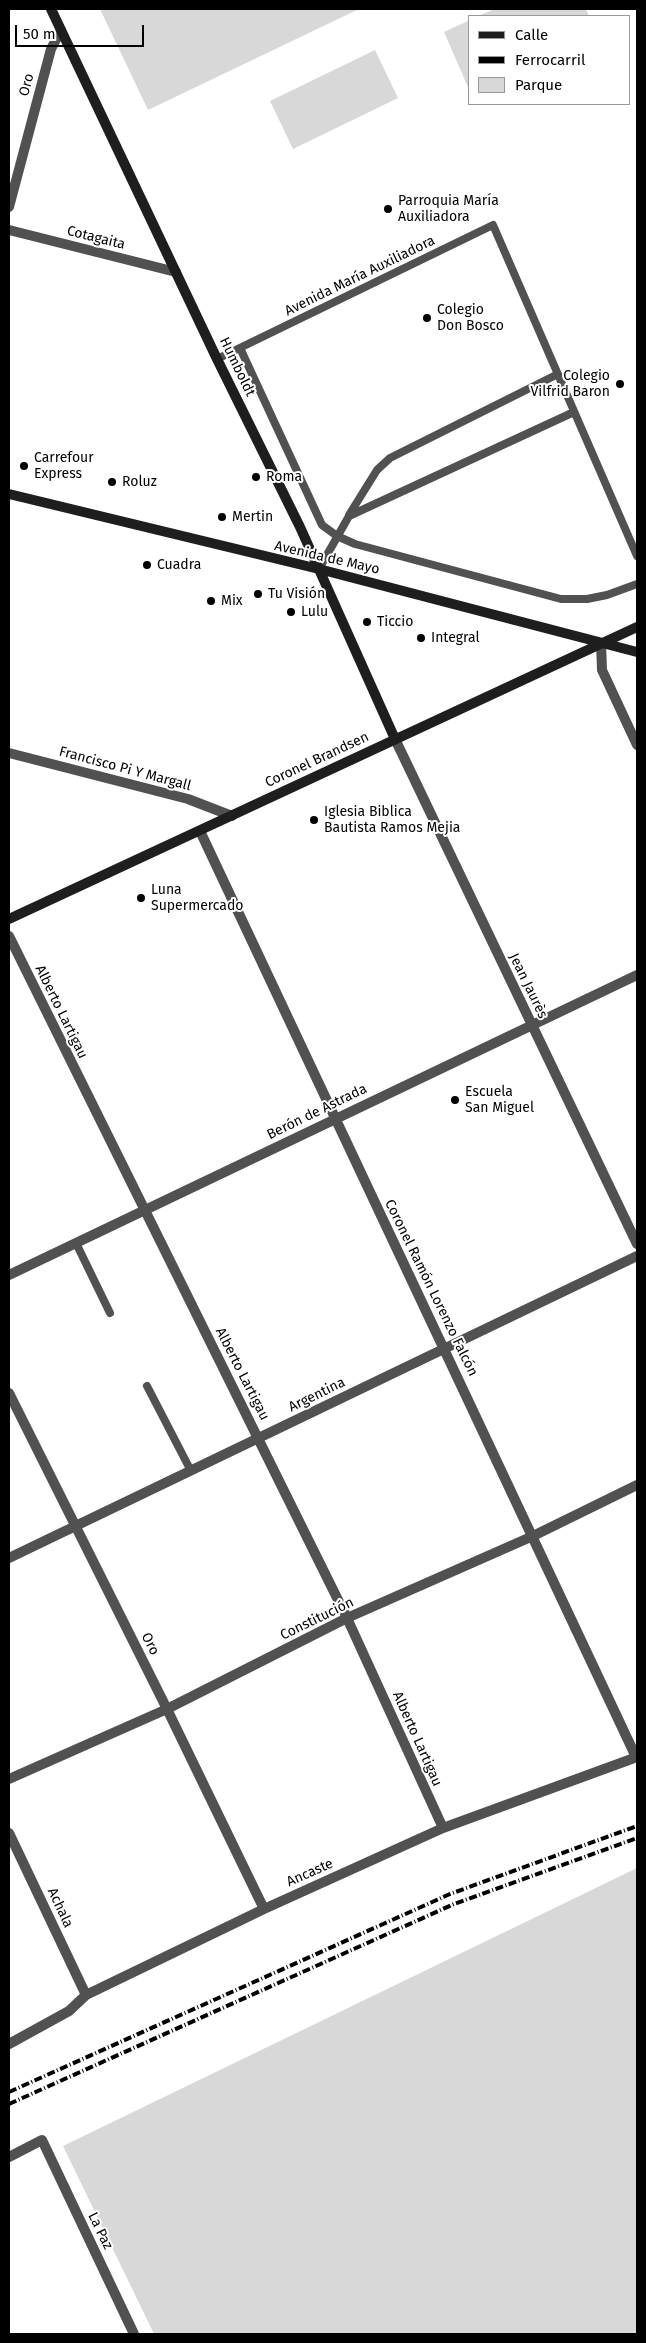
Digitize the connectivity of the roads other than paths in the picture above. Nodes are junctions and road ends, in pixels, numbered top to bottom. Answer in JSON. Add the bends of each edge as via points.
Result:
{"nodes":[{"id":1,"x":52,"y":9,"type":"edge"},
{"id":2,"x":61,"y":30,"type":"junction"},
{"id":3,"x":9,"y":207,"type":"edge"},
{"id":4,"x":9,"y":230,"type":"edge"},
{"id":5,"x":176,"y":272,"type":"junction"},
{"id":6,"x":240,"y":348,"type":"junction"},
{"id":7,"x":217,"y":359,"type":"junction"},
{"id":8,"x":558,"y":374,"type":"junction"},
{"id":9,"x":574,"y":412,"type":"junction"},
{"id":10,"x":9,"y":494,"type":"edge"},
{"id":11,"x":349,"y":516,"type":"junction"},
{"id":12,"x":337,"y":536,"type":"junction"},
{"id":13,"x":637,"y":556,"type":"edge"},
{"id":14,"x":319,"y":569,"type":"junction"},
{"id":15,"x":637,"y":584,"type":"edge"},
{"id":16,"x":637,"y":627,"type":"edge"},
{"id":17,"x":601,"y":643,"type":"junction"},
{"id":18,"x":637,"y":652,"type":"edge"},
{"id":19,"x":395,"y":739,"type":"junction"},
{"id":20,"x":637,"y":746,"type":"edge"},
{"id":21,"x":9,"y":753,"type":"edge"},
{"id":22,"x":232,"y":816,"type":"junction"},
{"id":23,"x":200,"y":831,"type":"junction"},
{"id":24,"x":9,"y":919,"type":"edge"},
{"id":25,"x":9,"y":936,"type":"edge"},
{"id":26,"x":637,"y":975,"type":"edge"},
{"id":27,"x":532,"y":1025,"type":"junction"},
{"id":28,"x":334,"y":1119,"type":"junction"},
{"id":29,"x":144,"y":1211,"type":"junction"},
{"id":30,"x":76,"y":1243,"type":"junction"},
{"id":31,"x":637,"y":1244,"type":"edge"},
{"id":32,"x":637,"y":1256,"type":"edge"},
{"id":33,"x":9,"y":1275,"type":"edge"},
{"id":34,"x":110,"y":1313,"type":"dead end"},
{"id":35,"x":444,"y":1347,"type":"junction"},
{"id":36,"x":147,"y":1386,"type":"dead end"},
{"id":37,"x":9,"y":1393,"type":"edge"},
{"id":38,"x":259,"y":1439,"type":"junction"},
{"id":39,"x":191,"y":1471,"type":"junction"},
{"id":40,"x":637,"y":1485,"type":"edge"},
{"id":41,"x":76,"y":1526,"type":"junction"},
{"id":42,"x":533,"y":1536,"type":"junction"},
{"id":43,"x":9,"y":1558,"type":"edge"},
{"id":44,"x":347,"y":1618,"type":"junction"},
{"id":45,"x":167,"y":1709,"type":"junction"},
{"id":46,"x":637,"y":1757,"type":"edge"},
{"id":47,"x":9,"y":1779,"type":"edge"},
{"id":48,"x":443,"y":1828,"type":"junction"},
{"id":49,"x":9,"y":1833,"type":"edge"},
{"id":50,"x":264,"y":1909,"type":"junction"},
{"id":51,"x":86,"y":1995,"type":"junction"},
{"id":52,"x":9,"y":2044,"type":"edge"},
{"id":53,"x":9,"y":2157,"type":"edge"},
{"id":54,"x":134,"y":2334,"type":"edge"}],
"edges":[{"from":1,"to":2,"type":"street","name":"Humboldt"},
{"from":2,"to":3,"type":"street","name":"Oro","via":[[51,49]]},
{"from":2,"to":5,"type":"street","name":"Humboldt"},
{"from":4,"to":5,"type":"street","name":"Cotagaita"},
{"from":5,"to":7,"type":"street","name":"Humboldt"},
{"from":6,"to":7,"type":"lane","name":"Avenida María Auxiliadora"},
{"from":6,"to":8,"type":"lane","name":"Avenida María Auxiliadora","via":[[493,225]]},
{"from":6,"to":12,"type":"lane","via":[[322,525]]},
{"from":7,"to":14,"type":"street","name":"Humboldt"},
{"from":8,"to":9,"type":"lane","name":"Avenida María Auxiliadora"},
{"from":8,"to":11,"type":"lane","via":[[390,458],[377,470]]},
{"from":9,"to":11,"type":"lane"},
{"from":9,"to":13,"type":"lane","name":"Avenida María Auxiliadora"},
{"from":10,"to":14,"type":"street","name":"Avenida de Mayo"},
{"from":11,"to":12,"type":"lane"},
{"from":12,"to":14,"type":"lane"},
{"from":12,"to":15,"type":"lane","via":[[355,544],[561,599],[587,599]]},
{"from":14,"to":17,"type":"street","name":"Avenida de Mayo"},
{"from":14,"to":19,"type":"street","name":"Humboldt"},
{"from":16,"to":17,"type":"street","name":"Coronel Brandsen"},
{"from":17,"to":18,"type":"street","name":"Avenida de Mayo"},
{"from":17,"to":19,"type":"street","name":"Coronel Brandsen"},
{"from":17,"to":20,"type":"street","via":[[602,670]]},
{"from":19,"to":22,"type":"street","name":"Coronel Brandsen"},
{"from":19,"to":27,"type":"street","name":"Jean Jaurès"},
{"from":21,"to":22,"type":"street","name":"Francisco Pi Y Margall","via":[[188,799]]},
{"from":22,"to":23,"type":"street","name":"Coronel Brandsen"},
{"from":23,"to":24,"type":"street","name":"Coronel Brandsen"},
{"from":23,"to":28,"type":"street","name":"Coronel Ramón Lorenzo Falcón"},
{"from":25,"to":29,"type":"street","name":"Alberto Lartigau"},
{"from":26,"to":27,"type":"street","name":"Berón de Astrada"},
{"from":27,"to":28,"type":"street","name":"Berón de Astrada"},
{"from":27,"to":31,"type":"street","name":"Jean Jaurès"},
{"from":28,"to":29,"type":"street","name":"Berón de Astrada"},
{"from":28,"to":35,"type":"street","name":"Coronel Ramón Lorenzo Falcón"},
{"from":29,"to":30,"type":"street","name":"Berón de Astrada"},
{"from":29,"to":38,"type":"street","name":"Alberto Lartigau"},
{"from":30,"to":33,"type":"street","name":"Berón de Astrada"},
{"from":30,"to":34,"type":"lane"},
{"from":32,"to":35,"type":"street","name":"Argentina"},
{"from":35,"to":38,"type":"street","name":"Argentina"},
{"from":35,"to":42,"type":"street","name":"Coronel Ramón Lorenzo Falcón"},
{"from":36,"to":39,"type":"lane"},
{"from":37,"to":41,"type":"street","name":"Oro"},
{"from":38,"to":39,"type":"street","name":"Argentina"},
{"from":38,"to":44,"type":"street","name":"Alberto Lartigau"},
{"from":39,"to":41,"type":"street","name":"Argentina"},
{"from":40,"to":42,"type":"street","name":"Constitución"},
{"from":41,"to":43,"type":"street","name":"Argentina"},
{"from":41,"to":45,"type":"street","name":"Oro"},
{"from":42,"to":44,"type":"street","name":"Constitución"},
{"from":42,"to":46,"type":"street","name":"Coronel Ramón Lorenzo Falcón"},
{"from":44,"to":45,"type":"street","name":"Constitución"},
{"from":44,"to":48,"type":"street","name":"Alberto Lartigau"},
{"from":45,"to":47,"type":"street","name":"Constitución"},
{"from":45,"to":50,"type":"street","name":"Oro"},
{"from":46,"to":48,"type":"street","name":"Ancaste"},
{"from":48,"to":50,"type":"street","name":"Ancaste"},
{"from":49,"to":51,"type":"street","name":"Achala"},
{"from":50,"to":51,"type":"street","name":"Ancaste"},
{"from":51,"to":52,"type":"street","name":"Ancaste","via":[[69,2011]]},
{"from":53,"to":54,"type":"street","name":"La Paz","via":[[42,2140]]}]}
